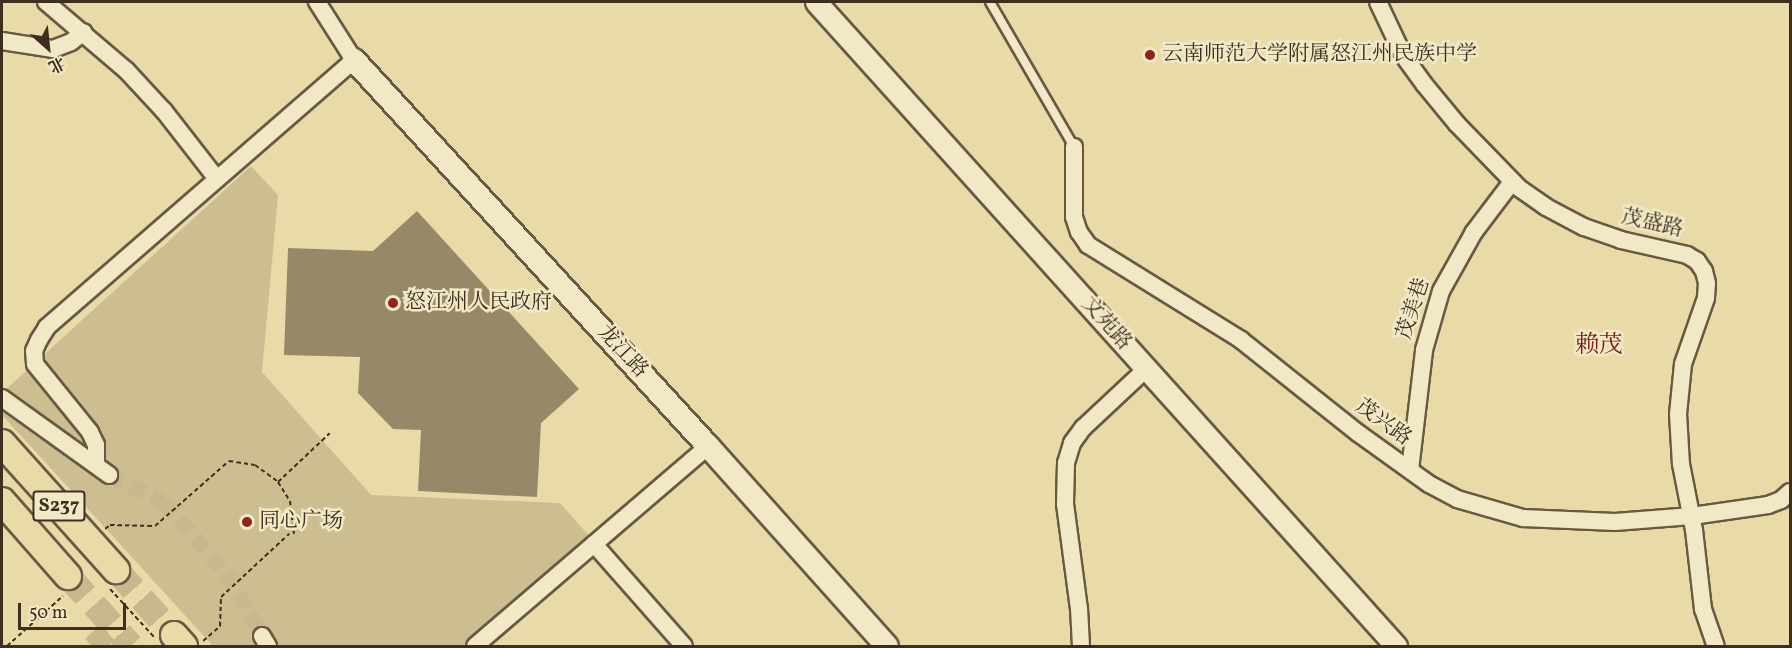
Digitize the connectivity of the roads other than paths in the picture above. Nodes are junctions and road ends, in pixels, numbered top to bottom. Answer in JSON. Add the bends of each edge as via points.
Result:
{"nodes":[{"id":1,"x":46,"y":2,"type":"edge"},
{"id":2,"x":318,"y":2,"type":"edge"},
{"id":3,"x":816,"y":2,"type":"edge"},
{"id":4,"x":990,"y":2,"type":"edge"},
{"id":5,"x":1378,"y":2,"type":"edge"},
{"id":6,"x":84,"y":32,"type":"junction"},
{"id":7,"x":2,"y":41,"type":"edge"},
{"id":8,"x":354,"y":60,"type":"junction"},
{"id":9,"x":1074,"y":147,"type":"joint"},
{"id":10,"x":218,"y":178,"type":"junction"},
{"id":11,"x":1512,"y":182,"type":"junction"},
{"id":12,"x":1146,"y":369,"type":"junction"},
{"id":13,"x":2,"y":399,"type":"edge"},
{"id":14,"x":2,"y":442,"type":"edge"},
{"id":15,"x":708,"y":446,"type":"junction"},
{"id":16,"x":1410,"y":470,"type":"junction"},
{"id":17,"x":1791,"y":492,"type":"edge"},
{"id":18,"x":2,"y":501,"type":"edge"},
{"id":19,"x":1692,"y":516,"type":"junction"},
{"id":20,"x":594,"y":544,"type":"junction"},
{"id":21,"x":116,"y":570,"type":"tunnel mouth"},
{"id":22,"x":68,"y":576,"type":"tunnel mouth"},
{"id":23,"x":475,"y":646,"type":"edge"},
{"id":24,"x":684,"y":646,"type":"edge"},
{"id":25,"x":887,"y":646,"type":"edge"},
{"id":26,"x":1081,"y":646,"type":"edge"},
{"id":27,"x":1396,"y":646,"type":"edge"},
{"id":28,"x":1716,"y":646,"type":"edge"}],
"edges":[{"from":1,"to":6,"type":"street"},
{"from":2,"to":8,"type":"street"},
{"from":3,"to":12,"type":"street","name":"文苑路"},
{"from":4,"to":9,"type":"lane"},
{"from":5,"to":11,"type":"street","name":"茂盛路","via":[[1403,55],[1424,84]]},
{"from":6,"to":7,"type":"street","via":[[52,49]]},
{"from":6,"to":10,"type":"street","via":[[164,111]]},
{"from":8,"to":10,"type":"street"},
{"from":8,"to":15,"type":"main road","name":"龙江路"},
{"from":9,"to":16,"type":"street","name":"茂兴路","via":[[1074,217],[1088,245],[1241,340]]},
{"from":10,"to":13,"type":"street","via":[[46,327],[34,351],[35,364],[43,377],[90,432],[102,470]]},
{"from":11,"to":16,"type":"street","name":"茂美巷","via":[[1474,232],[1440,291],[1424,350]]},
{"from":11,"to":19,"type":"street","name":"茂盛路","via":[[1546,207],[1584,227],[1687,255],[1701,265],[1707,283],[1706,298],[1683,364],[1678,414],[1681,464]]},
{"from":12,"to":26,"type":"street","via":[[1083,428],[1072,443],[1066,464],[1065,504]]},
{"from":12,"to":27,"type":"street","name":"文苑路"},
{"from":14,"to":21,"type":"main road","number":"S237"},
{"from":15,"to":20,"type":"street"},
{"from":15,"to":25,"type":"main road","name":"龙江路"},
{"from":16,"to":19,"type":"street","name":"茂兴路","via":[[1456,499],[1523,518],[1593,522]]},
{"from":17,"to":19,"type":"street","name":"茂兴路","via":[[1768,505]]},
{"from":18,"to":22,"type":"main road","number":"S237"},
{"from":19,"to":28,"type":"street","name":"茂盛路","via":[[1702,609]]},
{"from":20,"to":23,"type":"street"},
{"from":20,"to":24,"type":"street"}]}
